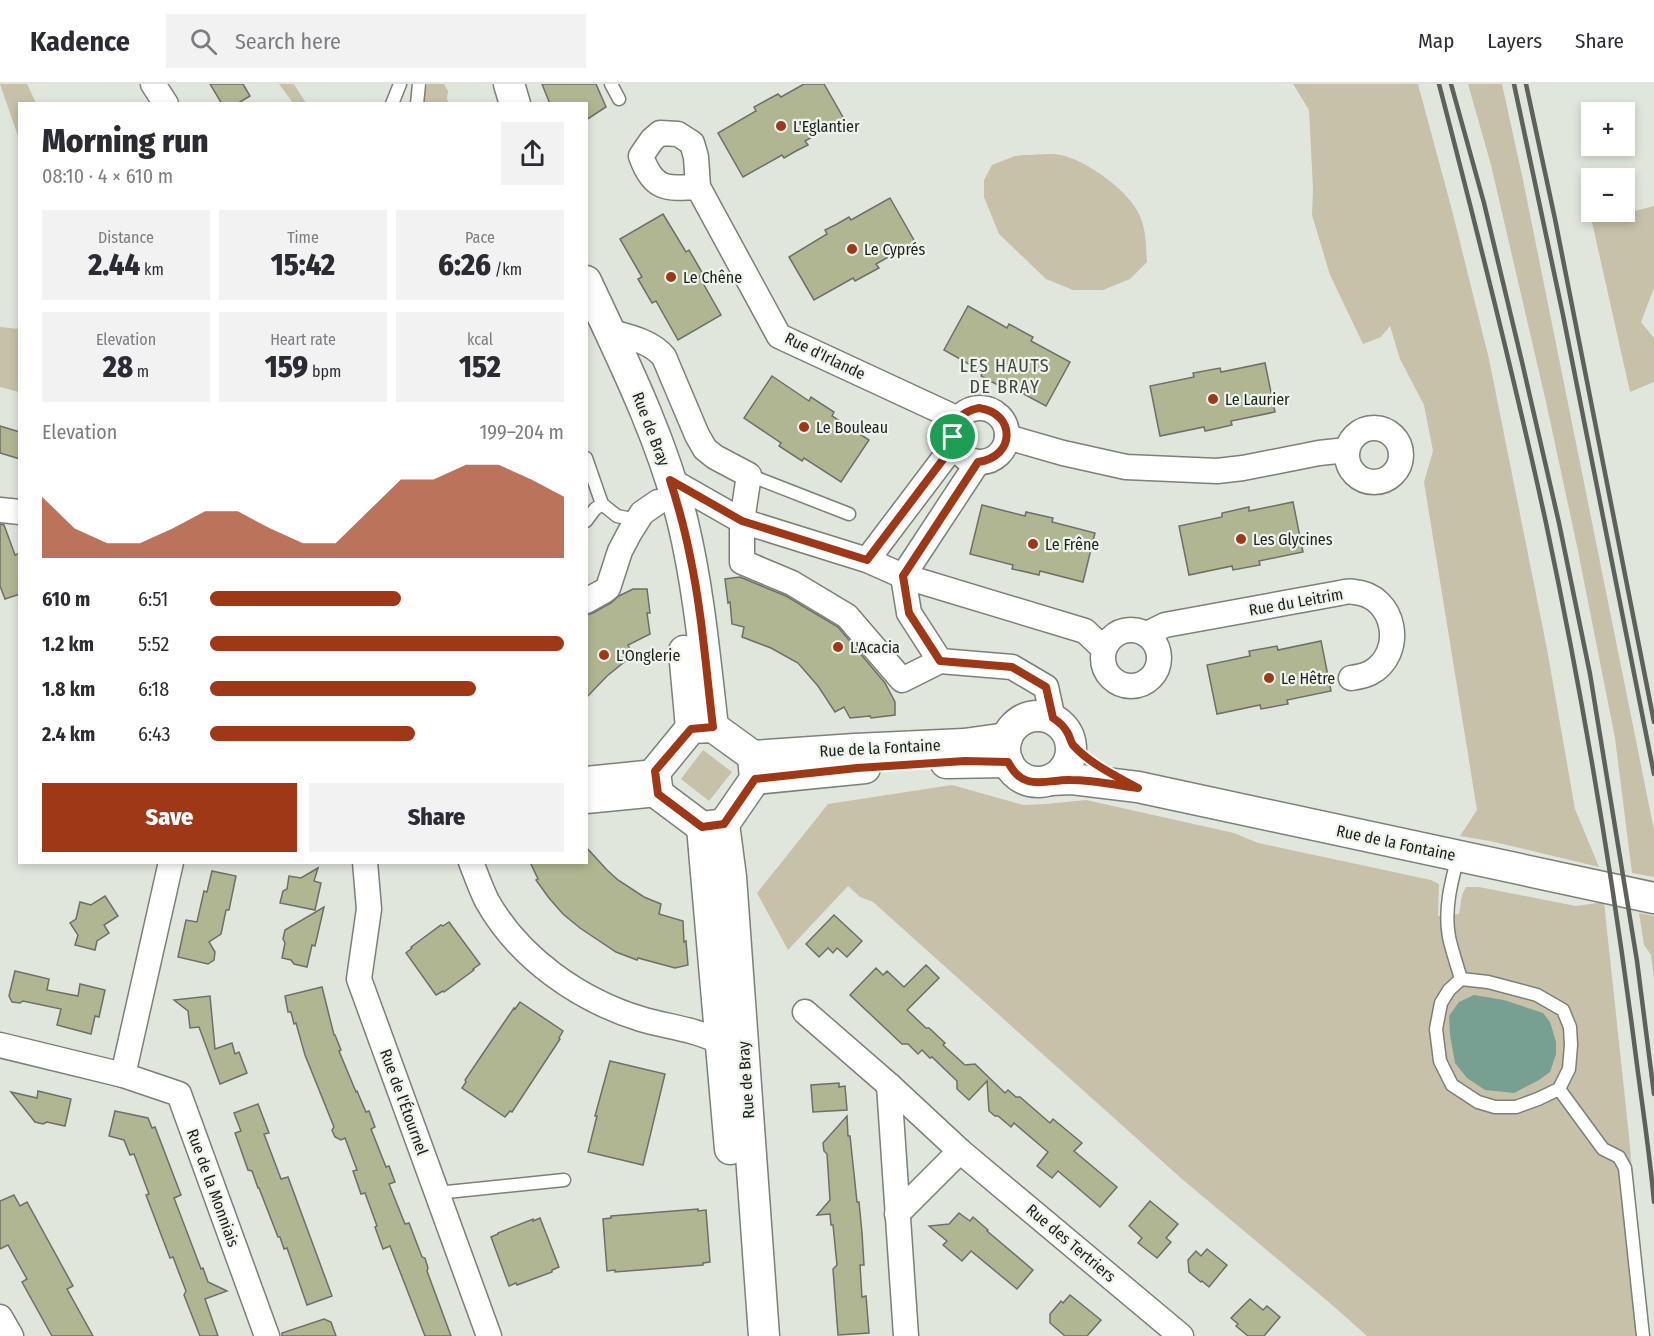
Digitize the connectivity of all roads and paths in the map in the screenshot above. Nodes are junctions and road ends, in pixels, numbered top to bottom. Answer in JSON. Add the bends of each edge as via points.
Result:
{"nodes":[{"id":1,"x":153,"y":84,"type":"edge"},
{"id":2,"x":400,"y":84,"type":"edge"},
{"id":3,"x":419,"y":84,"type":"edge"},
{"id":4,"x":491,"y":84,"type":"edge"},
{"id":5,"x":509,"y":84,"type":"edge"},
{"id":6,"x":611,"y":84,"type":"edge"},
{"id":7,"x":619,"y":99,"type":"dead end"},
{"id":8,"x":165,"y":102,"type":"edge"},
{"id":9,"x":393,"y":102,"type":"edge"},
{"id":10,"x":417,"y":102,"type":"edge"},
{"id":11,"x":496,"y":102,"type":"edge"},
{"id":12,"x":515,"y":102,"type":"edge"},
{"id":13,"x":698,"y":187,"type":"dead end"},
{"id":14,"x":588,"y":289,"type":"edge"},
{"id":15,"x":598,"y":329,"type":"edge"},
{"id":16,"x":958,"y":419,"type":"junction"},
{"id":17,"x":1007,"y":437,"type":"junction"},
{"id":18,"x":954,"y":445,"type":"junction"},
{"id":19,"x":1347,"y":450,"type":"dead end"},
{"id":20,"x":978,"y":462,"type":"junction"},
{"id":21,"x":588,"y":464,"type":"edge"},
{"id":22,"x":749,"y":476,"type":"junction"},
{"id":23,"x":655,"y":501,"type":"junction"},
{"id":24,"x":602,"y":504,"type":"junction"},
{"id":25,"x":0,"y":510,"type":"edge"},
{"id":26,"x":18,"y":512,"type":"edge"},
{"id":27,"x":849,"y":514,"type":"dead end"},
{"id":28,"x":588,"y":518,"type":"edge"},
{"id":29,"x":742,"y":521,"type":"junction"},
{"id":30,"x":867,"y":560,"type":"junction"},
{"id":31,"x":903,"y":576,"type":"junction"},
{"id":32,"x":588,"y":600,"type":"edge"},
{"id":33,"x":1147,"y":634,"type":"junction"},
{"id":34,"x":1104,"y":649,"type":"junction"},
{"id":35,"x":940,"y":661,"type":"junction"},
{"id":36,"x":1352,"y":678,"type":"dead end"},
{"id":37,"x":1053,"y":718,"type":"junction"},
{"id":38,"x":702,"y":728,"type":"junction"},
{"id":39,"x":1071,"y":743,"type":"junction"},
{"id":40,"x":1007,"y":750,"type":"junction"},
{"id":41,"x":754,"y":768,"type":"junction"},
{"id":42,"x":588,"y":778,"type":"edge"},
{"id":43,"x":1050,"y":780,"type":"junction"},
{"id":44,"x":657,"y":783,"type":"junction"},
{"id":45,"x":1138,"y":788,"type":"junction"},
{"id":46,"x":588,"y":800,"type":"edge"},
{"id":47,"x":713,"y":826,"type":"junction"},
{"id":48,"x":1458,"y":856,"type":"junction"},
{"id":49,"x":171,"y":864,"type":"edge"},
{"id":50,"x":365,"y":864,"type":"edge"},
{"id":51,"x":472,"y":864,"type":"edge"},
{"id":52,"x":1654,"y":898,"type":"edge"},
{"id":53,"x":1461,"y":979,"type":"junction"},
{"id":54,"x":805,"y":1012,"type":"dead end"},
{"id":55,"x":720,"y":1042,"type":"junction"},
{"id":56,"x":0,"y":1045,"type":"edge"},
{"id":57,"x":123,"y":1075,"type":"junction"},
{"id":58,"x":889,"y":1085,"type":"junction"},
{"id":59,"x":1559,"y":1089,"type":"junction"},
{"id":60,"x":960,"y":1151,"type":"junction"},
{"id":61,"x":564,"y":1180,"type":"dead end"},
{"id":62,"x":437,"y":1193,"type":"junction"},
{"id":63,"x":897,"y":1214,"type":"junction"},
{"id":64,"x":0,"y":1317,"type":"edge"},
{"id":65,"x":11,"y":1336,"type":"edge"},
{"id":66,"x":267,"y":1336,"type":"edge"},
{"id":67,"x":489,"y":1336,"type":"edge"},
{"id":68,"x":743,"y":1336,"type":"edge"},
{"id":69,"x":764,"y":1336,"type":"edge"},
{"id":70,"x":906,"y":1336,"type":"edge"},
{"id":71,"x":1181,"y":1336,"type":"edge"},
{"id":72,"x":1643,"y":1336,"type":"edge"}],
"edges":[{"from":1,"to":8,"type":"street"},
{"from":2,"to":9,"type":"lane"},
{"from":3,"to":10,"type":"lane"},
{"from":4,"to":11,"type":"street"},
{"from":5,"to":12,"type":"street"},
{"from":6,"to":7,"type":"lane"},
{"from":13,"to":16,"type":"street","name":"Rue d'Irlande","via":[[780,336]]},
{"from":14,"to":15,"type":"street","name":"Rue de Bray"},
{"from":15,"to":22,"type":"street","via":[[658,349],[705,449]]},
{"from":15,"to":23,"type":"street","name":"Rue de Bray"},
{"from":16,"to":17,"type":"street","via":[[970,409],[988,409],[1002,419]]},
{"from":16,"to":18,"type":"street"},
{"from":17,"to":19,"type":"street","via":[[1126,466],[1217,471]]},
{"from":17,"to":20,"type":"street","via":[[996,457]]},
{"from":18,"to":20,"type":"street","via":[[967,459]]},
{"from":18,"to":30,"type":"street"},
{"from":20,"to":31,"type":"street"},
{"from":21,"to":24,"type":"lane"},
{"from":22,"to":27,"type":"lane"},
{"from":22,"to":29,"type":"street"},
{"from":23,"to":24,"type":"lane","via":[[616,516]]},
{"from":23,"to":29,"type":"street"},
{"from":23,"to":32,"type":"street","via":[[620,551],[608,588]]},
{"from":23,"to":38,"type":"street","name":"Rue de Bray","via":[[665,526]]},
{"from":24,"to":28,"type":"lane"},
{"from":25,"to":26,"type":"street"},
{"from":29,"to":30,"type":"street"},
{"from":29,"to":35,"type":"street","via":[[742,562],[792,583],[847,615],[902,681]]},
{"from":30,"to":31,"type":"street"},
{"from":31,"to":34,"type":"street","via":[[1085,631]]},
{"from":31,"to":35,"type":"street","via":[[909,613]]},
{"from":33,"to":34,"type":"street","name":"Rue du Leitrim","via":[[1138,630],[1119,632]]},
{"from":33,"to":34,"type":"street","via":[[1154,641],[1160,660],[1152,678],[1144,684],[1122,686],[1113,681],[1104,668]]},
{"from":33,"to":36,"type":"street","name":"Rue du Leitrim","via":[[1165,625],[1355,592],[1379,602],[1388,614],[1394,635],[1383,662],[1372,672]]},
{"from":35,"to":37,"type":"street","via":[[1012,667],[1046,687]]},
{"from":37,"to":39,"type":"street","via":[[1068,733]]},
{"from":37,"to":40,"type":"street","via":[[1042,715],[1021,720],[1012,728]]},
{"from":38,"to":41,"type":"street"},
{"from":38,"to":44,"type":"street"},
{"from":39,"to":43,"type":"street","via":[[1068,765]]},
{"from":39,"to":45,"type":"street","name":"Rue de la Fontaine"},
{"from":40,"to":41,"type":"street","name":"Rue de la Fontaine","via":[[964,744],[855,749]]},
{"from":40,"to":43,"type":"street","via":[[1013,771],[1021,778],[1040,783]]},
{"from":41,"to":47,"type":"street"},
{"from":42,"to":44,"type":"street"},
{"from":43,"to":45,"type":"street","name":"Rue de la Fontaine"},
{"from":44,"to":46,"type":"street"},
{"from":44,"to":47,"type":"street"},
{"from":45,"to":48,"type":"street","name":"Rue de la Fontaine"},
{"from":47,"to":55,"type":"street","name":"Rue de Bray"},
{"from":47,"to":69,"type":"street","name":"Rue de Bray","via":[[731,877]]},
{"from":48,"to":52,"type":"street","name":"Rue de la Fontaine"},
{"from":48,"to":53,"type":"lane","via":[[1446,915]]},
{"from":49,"to":57,"type":"street"},
{"from":50,"to":62,"type":"street","name":"Rue de l'Étournel","via":[[369,909],[359,979]]},
{"from":51,"to":55,"type":"street","via":[[488,901],[512,935],[557,979],[606,1006]]},
{"from":53,"to":59,"type":"lane","via":[[1537,995],[1563,1010],[1570,1027],[1571,1045],[1569,1069]]},
{"from":53,"to":59,"type":"lane","via":[[1441,1003],[1436,1029],[1440,1061],[1452,1085],[1478,1102],[1495,1107],[1516,1107]]},
{"from":54,"to":58,"type":"street","name":"Rue des Tertriers"},
{"from":55,"to":68,"type":"street","name":"Rue de Bray"},
{"from":56,"to":57,"type":"street","name":"Rue de la Monniais"},
{"from":57,"to":66,"type":"street","name":"Rue de la Monniais","via":[[179,1094]]},
{"from":58,"to":60,"type":"street","name":"Rue des Tertriers"},
{"from":58,"to":63,"type":"street"},
{"from":59,"to":72,"type":"lane","via":[[1603,1149],[1619,1157],[1625,1168]]},
{"from":60,"to":63,"type":"street"},
{"from":60,"to":71,"type":"street","name":"Rue des Tertriers"},
{"from":61,"to":62,"type":"lane"},
{"from":62,"to":67,"type":"street","name":"Rue de l'Étournel"},
{"from":63,"to":70,"type":"street"},
{"from":64,"to":65,"type":"street"}]}
